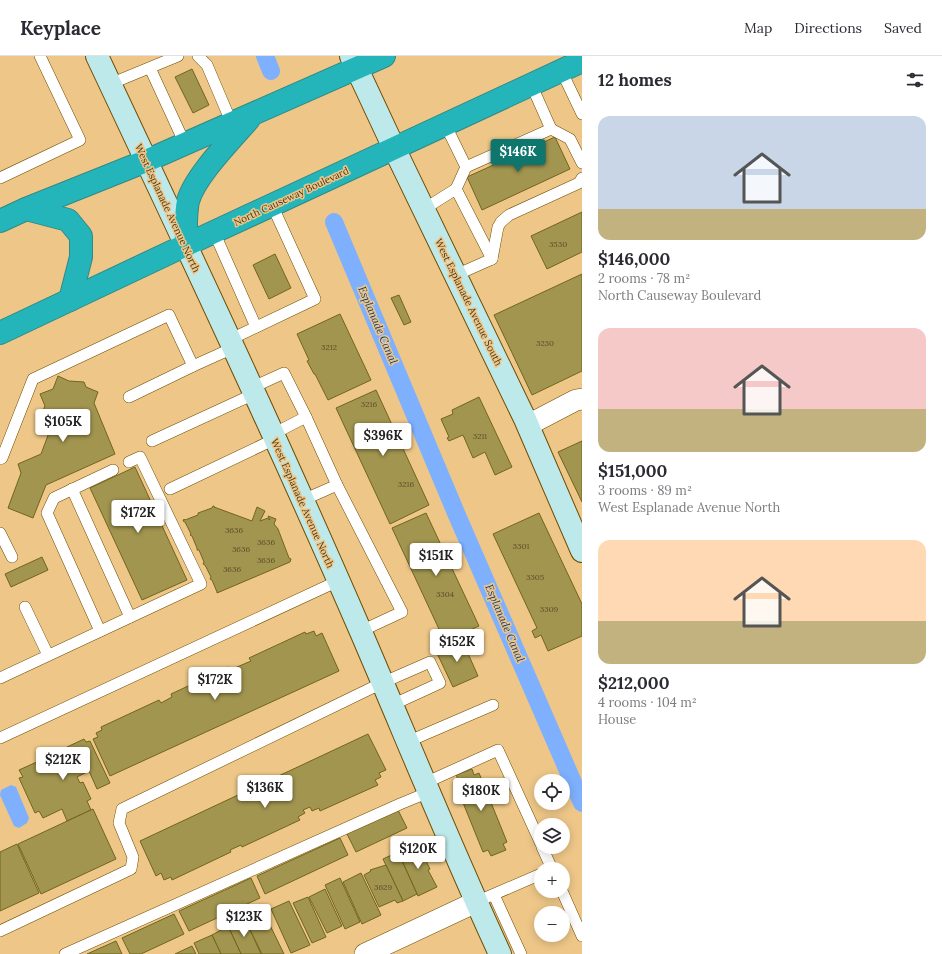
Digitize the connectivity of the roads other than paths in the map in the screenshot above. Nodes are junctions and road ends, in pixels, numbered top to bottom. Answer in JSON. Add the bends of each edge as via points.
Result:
{"nodes":[{"id":1,"x":40,"y":56,"type":"edge"},
{"id":2,"x":97,"y":56,"type":"edge"},
{"id":3,"x":178,"y":56,"type":"edge"},
{"id":4,"x":198,"y":56,"type":"edge"},
{"id":5,"x":384,"y":56,"type":"edge"},
{"id":6,"x":582,"y":60,"type":"edge"},
{"id":7,"x":354,"y":62,"type":"edge"},
{"id":8,"x":150,"y":68,"type":"junction"},
{"id":9,"x":561,"y":70,"type":"junction"},
{"id":10,"x":110,"y":84,"type":"junction"},
{"id":11,"x":531,"y":84,"type":"junction"},
{"id":12,"x":253,"y":114,"type":"junction"},
{"id":13,"x":582,"y":114,"type":"edge"},
{"id":14,"x":232,"y":124,"type":"junction"},
{"id":15,"x":445,"y":124,"type":"junction"},
{"id":16,"x":551,"y":129,"type":"junction"},
{"id":17,"x":186,"y":144,"type":"junction"},
{"id":18,"x":394,"y":148,"type":"junction"},
{"id":19,"x":146,"y":161,"type":"junction"},
{"id":20,"x":582,"y":163,"type":"edge"},
{"id":21,"x":466,"y":167,"type":"junction"},
{"id":22,"x":0,"y":178,"type":"edge"},
{"id":23,"x":582,"y":178,"type":"edge"},
{"id":24,"x":456,"y":189,"type":"junction"},
{"id":25,"x":272,"y":205,"type":"junction"},
{"id":26,"x":26,"y":209,"type":"junction"},
{"id":27,"x":424,"y":209,"type":"junction"},
{"id":28,"x":0,"y":221,"type":"edge"},
{"id":29,"x":214,"y":232,"type":"junction"},
{"id":30,"x":186,"y":245,"type":"junction"},
{"id":31,"x":492,"y":259,"type":"junction"},
{"id":32,"x":456,"y":275,"type":"junction"},
{"id":33,"x":70,"y":300,"type":"junction"},
{"id":34,"x":256,"y":327,"type":"junction"},
{"id":35,"x":0,"y":333,"type":"edge"},
{"id":36,"x":231,"y":344,"type":"junction"},
{"id":37,"x":193,"y":366,"type":"junction"},
{"id":38,"x":253,"y":391,"type":"junction"},
{"id":39,"x":130,"y":397,"type":"dead end"},
{"id":40,"x":582,"y":399,"type":"edge"},
{"id":41,"x":306,"y":418,"type":"junction"},
{"id":42,"x":528,"y":425,"type":"junction"},
{"id":43,"x":274,"y":437,"type":"junction"},
{"id":44,"x":152,"y":441,"type":"dead end"},
{"id":45,"x":0,"y":459,"type":"edge"},
{"id":46,"x":130,"y":462,"type":"dead end"},
{"id":47,"x":113,"y":470,"type":"dead end"},
{"id":48,"x":337,"y":485,"type":"junction"},
{"id":49,"x":72,"y":489,"type":"junction"},
{"id":50,"x":170,"y":489,"type":"dead end"},
{"id":51,"x":303,"y":500,"type":"junction"},
{"id":52,"x":0,"y":533,"type":"edge"},
{"id":53,"x":582,"y":551,"type":"edge"},
{"id":54,"x":12,"y":557,"type":"dead end"},
{"id":55,"x":338,"y":580,"type":"junction"},
{"id":56,"x":25,"y":607,"type":"dead end"},
{"id":57,"x":130,"y":617,"type":"junction"},
{"id":58,"x":100,"y":631,"type":"junction"},
{"id":59,"x":361,"y":631,"type":"junction"},
{"id":60,"x":48,"y":655,"type":"junction"},
{"id":61,"x":1,"y":676,"type":"edge"},
{"id":62,"x":382,"y":683,"type":"junction"},
{"id":63,"x":392,"y":705,"type":"junction"},
{"id":64,"x":493,"y":705,"type":"dead end"},
{"id":65,"x":0,"y":738,"type":"edge"},
{"id":66,"x":407,"y":742,"type":"junction"},
{"id":67,"x":427,"y":787,"type":"junction"},
{"id":68,"x":534,"y":829,"type":"edge"},
{"id":69,"x":534,"y":877,"type":"edge"},
{"id":70,"x":485,"y":898,"type":"junction"},
{"id":71,"x":565,"y":898,"type":"edge"},
{"id":72,"x":0,"y":931,"type":"edge"},
{"id":73,"x":582,"y":936,"type":"edge"},
{"id":74,"x":65,"y":954,"type":"edge"},
{"id":75,"x":366,"y":954,"type":"edge"},
{"id":76,"x":500,"y":954,"type":"edge"},
{"id":77,"x":520,"y":954,"type":"edge"}],
"edges":[{"from":1,"to":22,"type":"lane","via":[[80,140]]},
{"from":2,"to":10,"type":"main road","name":"West Esplanade Avenue North"},
{"from":3,"to":8,"type":"lane"},
{"from":4,"to":14,"type":"lane","via":[[207,65]]},
{"from":5,"to":7,"type":"highway"},
{"from":6,"to":9,"type":"highway","name":"North Causeway Boulevard"},
{"from":7,"to":12,"type":"highway"},
{"from":7,"to":18,"type":"main road","name":"West Esplanade Avenue South"},
{"from":8,"to":10,"type":"lane"},
{"from":8,"to":17,"type":"lane"},
{"from":9,"to":11,"type":"highway","name":"North Causeway Boulevard"},
{"from":9,"to":13,"type":"lane"},
{"from":10,"to":19,"type":"main road","name":"West Esplanade Avenue North"},
{"from":11,"to":15,"type":"highway","name":"North Causeway Boulevard"},
{"from":11,"to":16,"type":"lane"},
{"from":12,"to":14,"type":"highway"},
{"from":12,"to":30,"type":"highway","via":[[198,179],[188,200]]},
{"from":14,"to":17,"type":"highway"},
{"from":15,"to":18,"type":"highway","name":"North Causeway Boulevard"},
{"from":15,"to":21,"type":"lane"},
{"from":16,"to":20,"type":"lane","via":[[570,139]]},
{"from":16,"to":21,"type":"lane"},
{"from":17,"to":19,"type":"highway"},
{"from":18,"to":25,"type":"highway","name":"North Causeway Boulevard"},
{"from":18,"to":27,"type":"main road","name":"West Esplanade Avenue South"},
{"from":19,"to":26,"type":"highway"},
{"from":19,"to":30,"type":"main road","name":"West Esplanade Avenue North"},
{"from":21,"to":24,"type":"lane"},
{"from":23,"to":31,"type":"lane","via":[[579,183],[509,215],[501,222]]},
{"from":24,"to":27,"type":"lane"},
{"from":24,"to":31,"type":"lane"},
{"from":25,"to":29,"type":"highway","name":"North Causeway Boulevard"},
{"from":25,"to":34,"type":"lane","via":[[315,299]]},
{"from":26,"to":28,"type":"highway"},
{"from":26,"to":33,"type":"highway","via":[[68,220],[80,236],[82,257]]},
{"from":27,"to":32,"type":"main road","name":"West Esplanade Avenue South"},
{"from":29,"to":30,"type":"highway","name":"North Causeway Boulevard"},
{"from":29,"to":34,"type":"lane"},
{"from":30,"to":33,"type":"highway","name":"North Causeway Boulevard"},
{"from":30,"to":36,"type":"main road","name":"West Esplanade Avenue North"},
{"from":31,"to":32,"type":"lane"},
{"from":32,"to":42,"type":"main road","name":"West Esplanade Avenue South"},
{"from":33,"to":35,"type":"highway","name":"North Causeway Boulevard"},
{"from":34,"to":36,"type":"lane"},
{"from":36,"to":37,"type":"lane"},
{"from":36,"to":38,"type":"main road","name":"West Esplanade Avenue North"},
{"from":37,"to":39,"type":"lane"},
{"from":37,"to":45,"type":"lane","via":[[169,315],[33,379]]},
{"from":38,"to":41,"type":"lane","via":[[284,373]]},
{"from":38,"to":43,"type":"main road","name":"West Esplanade Avenue North"},
{"from":38,"to":44,"type":"lane"},
{"from":40,"to":42,"type":"street"},
{"from":41,"to":43,"type":"lane"},
{"from":41,"to":48,"type":"lane"},
{"from":42,"to":53,"type":"main road","name":"West Esplanade Avenue South"},
{"from":43,"to":50,"type":"lane"},
{"from":43,"to":51,"type":"main road","name":"West Esplanade Avenue North"},
{"from":46,"to":57,"type":"lane","via":[[140,457],[201,584]]},
{"from":47,"to":49,"type":"lane"},
{"from":48,"to":51,"type":"lane"},
{"from":48,"to":59,"type":"lane","via":[[402,612]]},
{"from":49,"to":57,"type":"lane"},
{"from":49,"to":58,"type":"lane","via":[[54,498],[47,513]]},
{"from":51,"to":55,"type":"main road","name":"West Esplanade Avenue North"},
{"from":52,"to":54,"type":"lane"},
{"from":55,"to":59,"type":"main road","name":"West Esplanade Avenue North"},
{"from":55,"to":65,"type":"lane"},
{"from":56,"to":60,"type":"lane"},
{"from":57,"to":58,"type":"lane"},
{"from":58,"to":60,"type":"lane"},
{"from":59,"to":62,"type":"main road","name":"West Esplanade Avenue North"},
{"from":60,"to":61,"type":"lane"},
{"from":62,"to":63,"type":"main road","name":"West Esplanade Avenue North"},
{"from":62,"to":63,"type":"lane","via":[[430,662],[440,683]]},
{"from":62,"to":72,"type":"lane","via":[[122,809],[119,823],[133,857],[131,869]]},
{"from":63,"to":66,"type":"main road","name":"West Esplanade Avenue North"},
{"from":64,"to":66,"type":"lane"},
{"from":66,"to":67,"type":"main road","name":"West Esplanade Avenue North"},
{"from":67,"to":68,"type":"lane","via":[[498,750]]},
{"from":67,"to":70,"type":"main road","name":"West Esplanade Avenue North"},
{"from":67,"to":74,"type":"lane","via":[[400,804]]},
{"from":69,"to":70,"type":"lane"},
{"from":70,"to":75,"type":"street"},
{"from":70,"to":76,"type":"main road","name":"West Esplanade Avenue North"},
{"from":70,"to":77,"type":"lane"},
{"from":71,"to":73,"type":"lane"}]}
